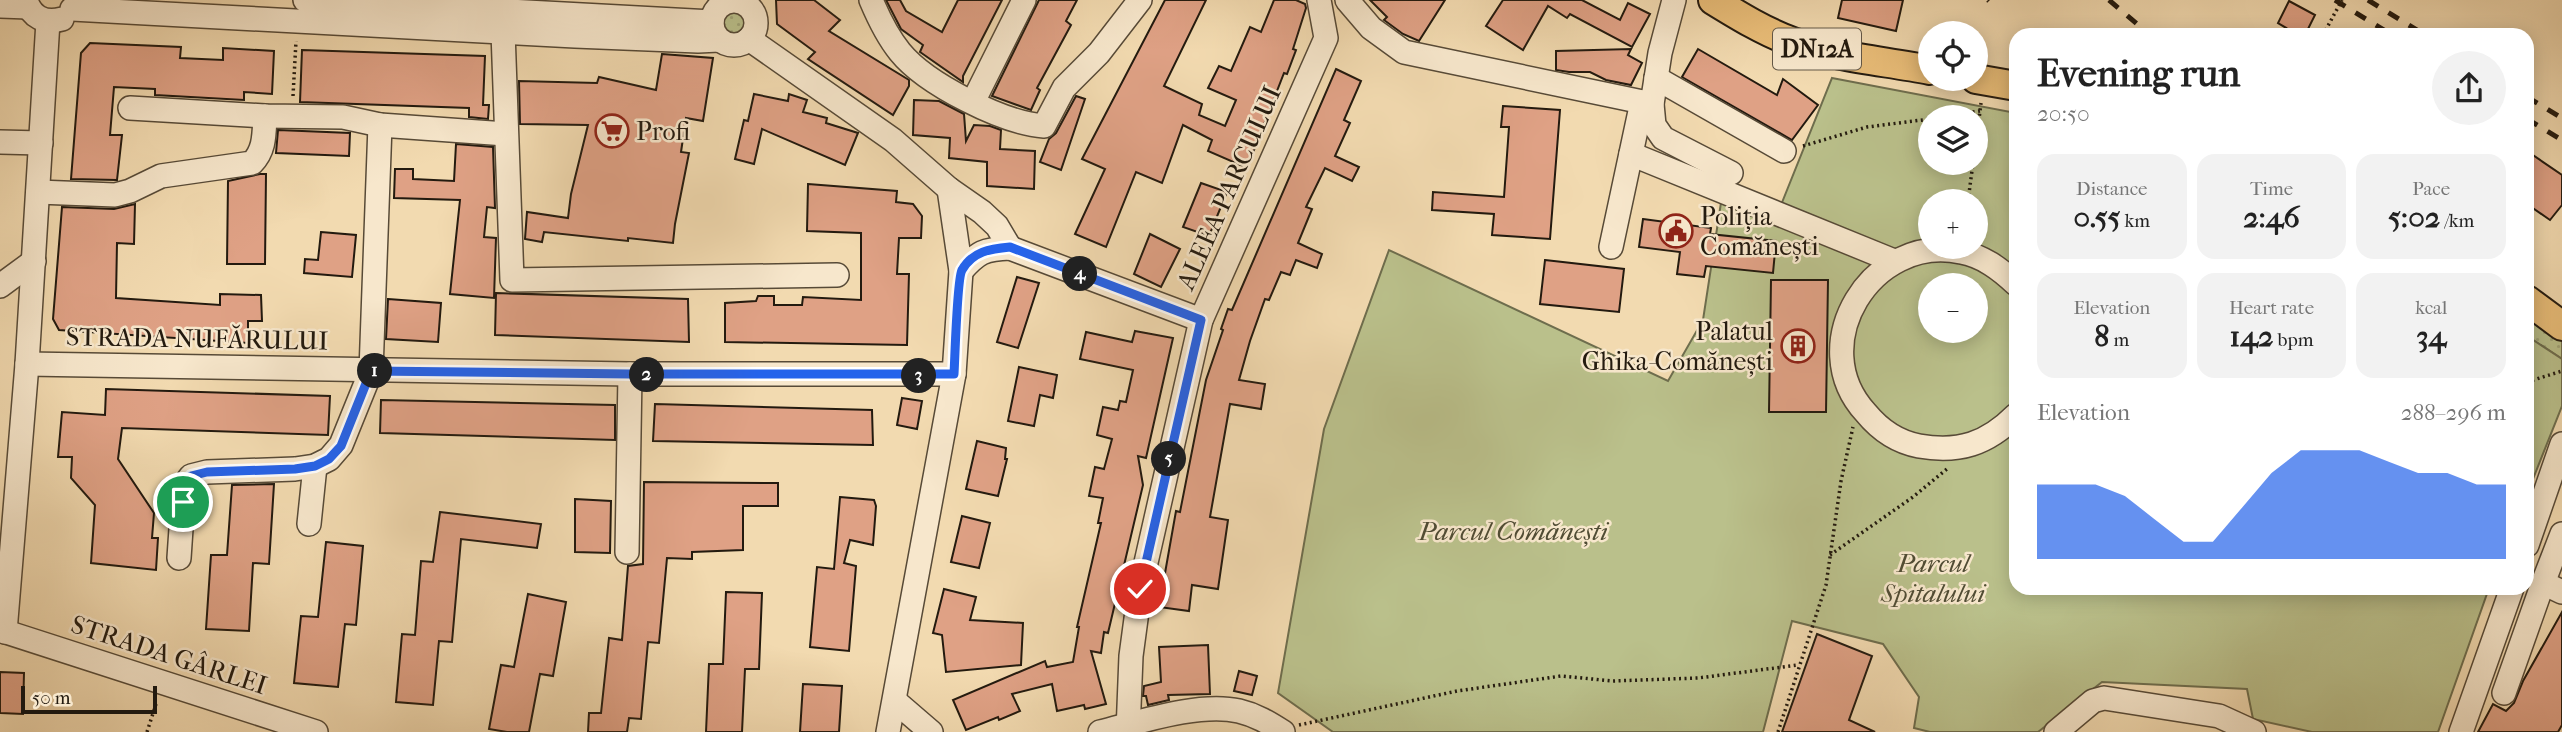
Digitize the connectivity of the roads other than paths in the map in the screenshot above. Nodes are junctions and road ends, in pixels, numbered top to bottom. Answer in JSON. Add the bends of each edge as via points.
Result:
{"nodes":[{"id":1,"x":305,"y":0,"type":"edge"},
{"id":2,"x":871,"y":0,"type":"edge"},
{"id":3,"x":1024,"y":0,"type":"edge"},
{"id":4,"x":1140,"y":0,"type":"edge"},
{"id":5,"x":1319,"y":0,"type":"edge"},
{"id":6,"x":1347,"y":0,"type":"edge"},
{"id":7,"x":1674,"y":0,"type":"edge"},
{"id":8,"x":1713,"y":0,"type":"edge"},
{"id":9,"x":742,"y":1,"type":"edge"},
{"id":10,"x":27,"y":4,"type":"edge"},
{"id":11,"x":74,"y":5,"type":"edge"},
{"id":12,"x":0,"y":6,"type":"edge"},
{"id":13,"x":48,"y":21,"type":"junction"},
{"id":14,"x":716,"y":31,"type":"junction"},
{"id":15,"x":503,"y":32,"type":"junction"},
{"id":16,"x":749,"y":39,"type":"junction"},
{"id":17,"x":1918,"y":68,"type":"edge"},
{"id":18,"x":1656,"y":78,"type":"junction"},
{"id":19,"x":1988,"y":81,"type":"edge"},
{"id":20,"x":2009,"y":85,"type":"edge"},
{"id":21,"x":973,"y":102,"type":"junction"},
{"id":22,"x":1647,"y":103,"type":"junction"},
{"id":23,"x":130,"y":108,"type":"dead end"},
{"id":24,"x":265,"y":116,"type":"junction"},
{"id":25,"x":380,"y":125,"type":"junction"},
{"id":26,"x":506,"y":134,"type":"junction"},
{"id":27,"x":0,"y":142,"type":"edge"},
{"id":28,"x":41,"y":143,"type":"junction"},
{"id":29,"x":1784,"y":151,"type":"road end"},
{"id":30,"x":1631,"y":154,"type":"junction"},
{"id":31,"x":1731,"y":173,"type":"dead end"},
{"id":32,"x":949,"y":190,"type":"junction"},
{"id":33,"x":38,"y":192,"type":"junction"},
{"id":34,"x":1010,"y":247,"type":"junction"},
{"id":35,"x":1611,"y":247,"type":"dead end"},
{"id":36,"x":34,"y":261,"type":"junction"},
{"id":37,"x":1894,"y":261,"type":"junction"},
{"id":38,"x":961,"y":271,"type":"junction"},
{"id":39,"x":837,"y":275,"type":"dead end"},
{"id":40,"x":2009,"y":278,"type":"edge"},
{"id":41,"x":0,"y":286,"type":"edge"},
{"id":42,"x":2534,"y":305,"type":"edge"},
{"id":43,"x":1201,"y":320,"type":"junction"},
{"id":44,"x":2562,"y":326,"type":"edge"},
{"id":45,"x":27,"y":364,"type":"junction"},
{"id":46,"x":371,"y":371,"type":"junction"},
{"id":47,"x":630,"y":374,"type":"junction"},
{"id":48,"x":954,"y":374,"type":"junction"},
{"id":49,"x":2009,"y":422,"type":"edge"},
{"id":50,"x":2562,"y":444,"type":"edge"},
{"id":51,"x":315,"y":466,"type":"junction"},
{"id":52,"x":309,"y":524,"type":"dead end"},
{"id":53,"x":2534,"y":525,"type":"edge"},
{"id":54,"x":2560,"y":545,"type":"edge"},
{"id":55,"x":627,"y":552,"type":"dead end"},
{"id":56,"x":179,"y":558,"type":"dead end"},
{"id":57,"x":2553,"y":588,"type":"edge"},
{"id":58,"x":2509,"y":595,"type":"edge"},
{"id":59,"x":3,"y":631,"type":"edge"},
{"id":60,"x":2504,"y":693,"type":"dead end"},
{"id":61,"x":895,"y":701,"type":"junction"},
{"id":62,"x":1128,"y":729,"type":"edge"},
{"id":63,"x":1281,"y":731,"type":"edge"},
{"id":64,"x":316,"y":732,"type":"edge"},
{"id":65,"x":888,"y":732,"type":"edge"},
{"id":66,"x":931,"y":732,"type":"edge"},
{"id":67,"x":1100,"y":732,"type":"edge"},
{"id":68,"x":2056,"y":732,"type":"edge"},
{"id":69,"x":2254,"y":732,"type":"edge"},
{"id":70,"x":2460,"y":732,"type":"edge"}],
"edges":[{"from":1,"to":14,"type":"street"},
{"from":2,"to":21,"type":"street","via":[[901,54],[931,80]]},
{"from":3,"to":21,"type":"street"},
{"from":4,"to":21,"type":"street","via":[[1099,54],[1064,88],[1044,126],[1028,125]]},
{"from":5,"to":43,"type":"street","name":"ALEEA PARCULUI","via":[[1326,38]]},
{"from":6,"to":22,"type":"street","via":[[1371,28],[1404,52]]},
{"from":7,"to":18,"type":"street"},
{"from":8,"to":17,"type":"main road","number":"DN12A","via":[[1793,42]]},
{"from":9,"to":14,"type":"street","via":[[720,6],[713,16]]},
{"from":9,"to":16,"type":"street","via":[[755,19]]},
{"from":10,"to":12,"type":"street"},
{"from":10,"to":13,"type":"street","via":[[33,14]]},
{"from":11,"to":13,"type":"street","via":[[62,19]]},
{"from":11,"to":15,"type":"street"},
{"from":13,"to":28,"type":"street"},
{"from":14,"to":15,"type":"street","via":[[698,41]]},
{"from":14,"to":16,"type":"street","via":[[731,45]]},
{"from":15,"to":26,"type":"street"},
{"from":16,"to":32,"type":"street","via":[[893,140]]},
{"from":18,"to":22,"type":"street"},
{"from":18,"to":29,"type":"street"},
{"from":19,"to":20,"type":"main road"},
{"from":22,"to":30,"type":"street"},
{"from":22,"to":31,"type":"street","via":[[1663,138]]},
{"from":23,"to":24,"type":"street"},
{"from":24,"to":25,"type":"street","via":[[344,117]]},
{"from":24,"to":33,"type":"street","via":[[264,143],[252,163],[161,176],[115,195]]},
{"from":25,"to":26,"type":"street"},
{"from":25,"to":46,"type":"street"},
{"from":26,"to":39,"type":"street","via":[[512,280]]},
{"from":27,"to":28,"type":"street"},
{"from":28,"to":33,"type":"street"},
{"from":30,"to":35,"type":"street"},
{"from":30,"to":37,"type":"street"},
{"from":32,"to":34,"type":"street","via":[[997,226]]},
{"from":32,"to":38,"type":"street"},
{"from":33,"to":36,"type":"street"},
{"from":34,"to":38,"type":"street","via":[[986,249]]},
{"from":34,"to":43,"type":"street"},
{"from":36,"to":41,"type":"street"},
{"from":36,"to":45,"type":"street"},
{"from":37,"to":40,"type":"street","via":[[1927,251],[1961,251],[1993,264]]},
{"from":37,"to":49,"type":"street","via":[[1867,283],[1849,312],[1842,343],[1844,375],[1858,404],[1879,428],[1908,444],[1939,450],[1971,446]]},
{"from":38,"to":48,"type":"street"},
{"from":42,"to":44,"type":"main road"},
{"from":43,"to":62,"type":"street","name":"ALEEA PARCULUI","via":[[1140,589]]},
{"from":45,"to":46,"type":"street","name":"STRADA NUFĂRULUI"},
{"from":45,"to":59,"type":"street"},
{"from":46,"to":47,"type":"street","name":"STRADA NUFĂRULUI"},
{"from":46,"to":51,"type":"street","via":[[341,446]]},
{"from":47,"to":48,"type":"street","name":"STRADA NUFĂRULUI"},
{"from":47,"to":55,"type":"street"},
{"from":48,"to":61,"type":"street"},
{"from":50,"to":53,"type":"street"},
{"from":51,"to":52,"type":"street"},
{"from":51,"to":56,"type":"street","via":[[191,476],[184,485]]},
{"from":54,"to":57,"type":"street"},
{"from":57,"to":60,"type":"street"},
{"from":58,"to":70,"type":"street"},
{"from":59,"to":64,"type":"street","name":"STRADA GÂRLEI"},
{"from":61,"to":65,"type":"street"},
{"from":61,"to":66,"type":"street"},
{"from":62,"to":63,"type":"street","via":[[1220,708],[1258,717]]},
{"from":62,"to":67,"type":"street"},
{"from":68,"to":69,"type":"street","via":[[2093,701],[2104,698],[2218,716]]}]}
